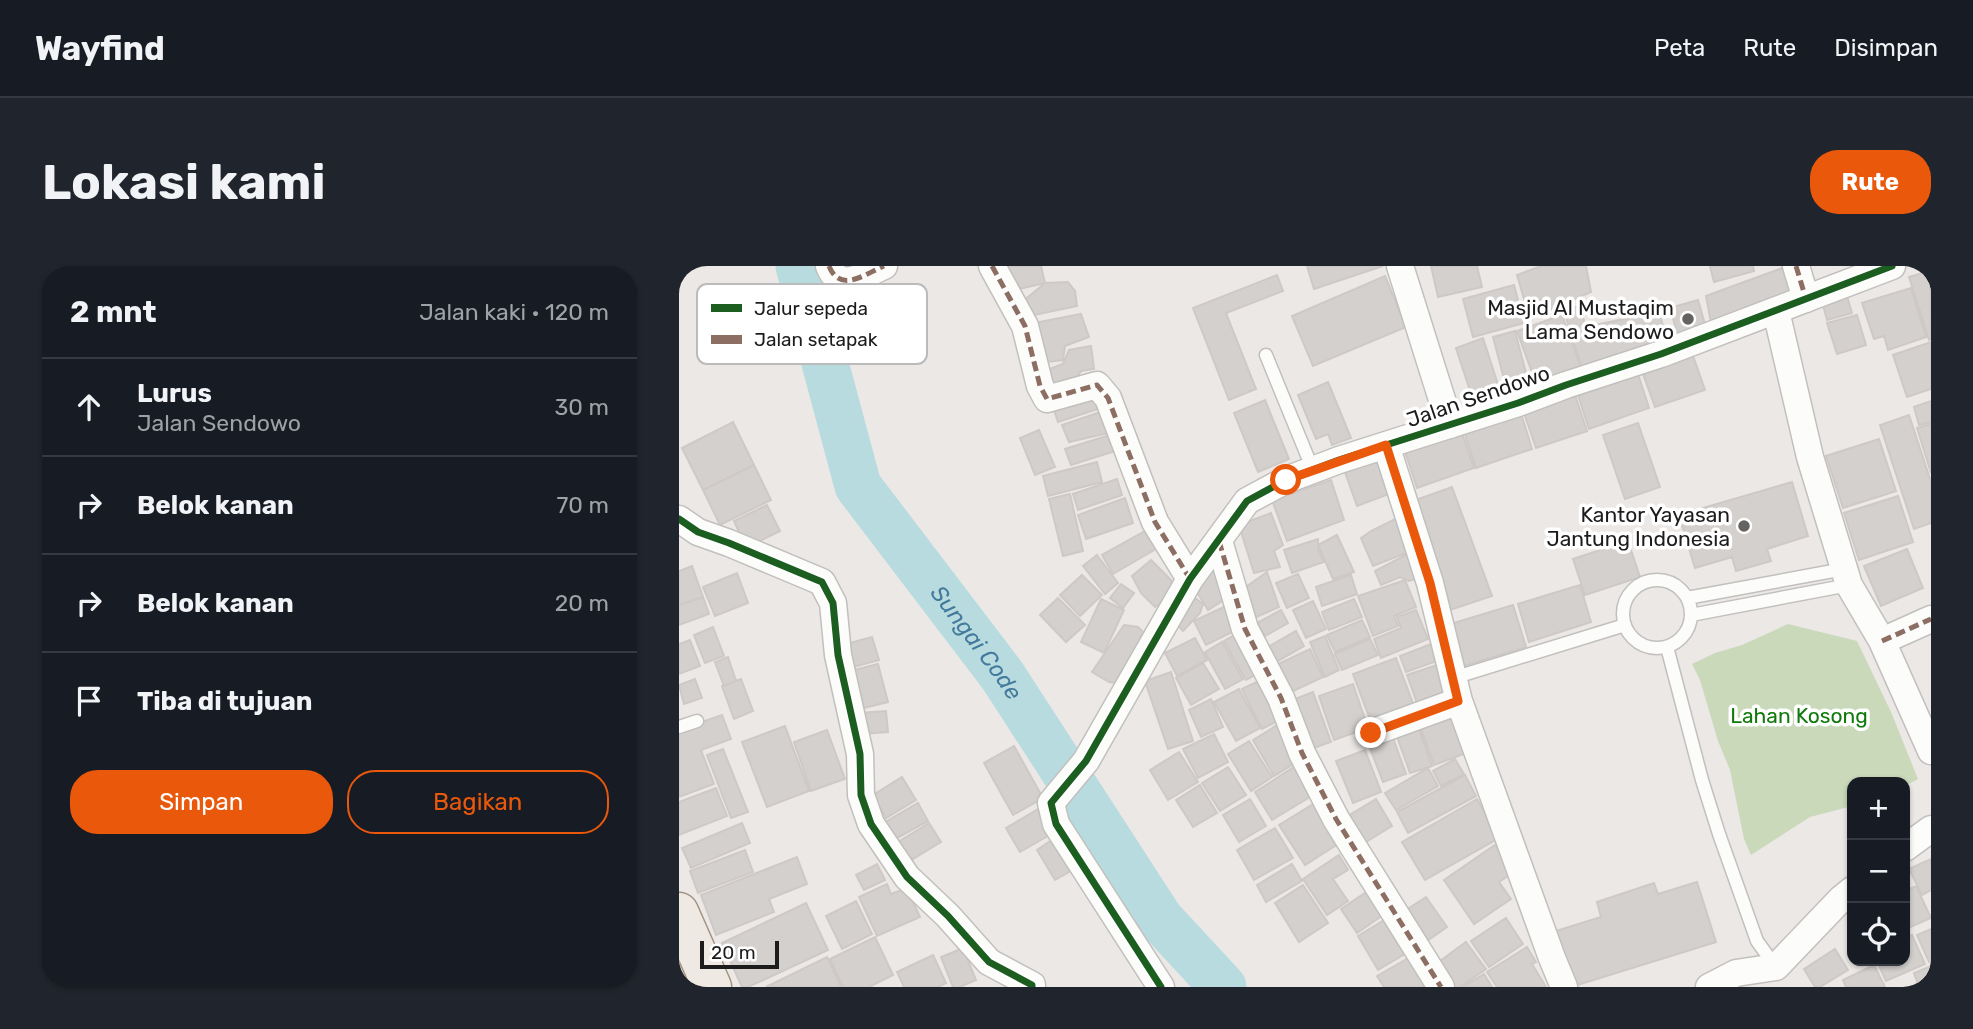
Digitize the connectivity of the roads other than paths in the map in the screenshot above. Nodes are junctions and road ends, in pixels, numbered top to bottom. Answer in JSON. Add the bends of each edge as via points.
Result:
{"nodes":[{"id":1,"x":829,"y":266,"type":"edge"},
{"id":2,"x":884,"y":266,"type":"edge"},
{"id":3,"x":992,"y":266,"type":"edge"},
{"id":4,"x":1400,"y":266,"type":"edge"},
{"id":5,"x":1796,"y":266,"type":"edge"},
{"id":6,"x":1892,"y":266,"type":"edge"},
{"id":7,"x":1806,"y":299,"type":"junction"},
{"id":8,"x":1776,"y":311,"type":"junction"},
{"id":9,"x":1266,"y":355,"type":"dead end"},
{"id":10,"x":1450,"y":425,"type":"junction"},
{"id":11,"x":1386,"y":445,"type":"junction"},
{"id":12,"x":1313,"y":470,"type":"junction"},
{"id":13,"x":679,"y":519,"type":"edge"},
{"id":14,"x":1219,"y":541,"type":"junction"},
{"id":15,"x":1846,"y":577,"type":"junction"},
{"id":16,"x":1190,"y":579,"type":"junction"},
{"id":17,"x":1687,"y":598,"type":"junction"},
{"id":18,"x":1691,"y":615,"type":"junction"},
{"id":19,"x":1931,"y":619,"type":"edge"},
{"id":20,"x":1625,"y":625,"type":"junction"},
{"id":21,"x":1882,"y":642,"type":"junction"},
{"id":22,"x":1667,"y":647,"type":"junction"},
{"id":23,"x":1456,"y":689,"type":"junction"},
{"id":24,"x":697,"y":721,"type":"dead end"},
{"id":25,"x":679,"y":727,"type":"edge"},
{"id":26,"x":1371,"y":733,"type":"dead end"},
{"id":27,"x":1931,"y":751,"type":"edge"},
{"id":28,"x":1931,"y":829,"type":"edge"},
{"id":29,"x":1910,"y":844,"type":"edge"},
{"id":30,"x":1847,"y":894,"type":"edge"},
{"id":31,"x":679,"y":912,"type":"edge"},
{"id":32,"x":1776,"y":967,"type":"junction"},
{"id":33,"x":1028,"y":986,"type":"edge"},
{"id":34,"x":712,"y":987,"type":"edge"},
{"id":35,"x":1161,"y":987,"type":"edge"},
{"id":36,"x":1441,"y":987,"type":"edge"},
{"id":37,"x":1564,"y":987,"type":"edge"},
{"id":38,"x":1709,"y":987,"type":"edge"}],
"edges":[{"from":1,"to":2,"type":"street","via":[[840,281],[850,281]]},
{"from":3,"to":16,"type":"street","via":[[1025,326],[1040,386],[1048,399],[1097,385],[1108,398],[1155,522]]},
{"from":4,"to":10,"type":"street"},
{"from":5,"to":7,"type":"street"},
{"from":6,"to":7,"type":"street","name":"Jalan Sendowo"},
{"from":7,"to":8,"type":"street","name":"Jalan Sendowo"},
{"from":8,"to":10,"type":"street","name":"Jalan Sendowo"},
{"from":8,"to":15,"type":"street","via":[[1810,457]]},
{"from":9,"to":12,"type":"lane"},
{"from":10,"to":11,"type":"street","name":"Jalan Sendowo"},
{"from":11,"to":12,"type":"street","name":"Jalan Sendowo"},
{"from":11,"to":23,"type":"street","via":[[1430,583]]},
{"from":12,"to":14,"type":"street","name":"Jalan Sendowo","via":[[1247,501]]},
{"from":13,"to":33,"type":"street","via":[[698,532],[823,582],[832,603],[838,655],[860,754],[861,795],[871,824],[907,877],[989,962]]},
{"from":14,"to":16,"type":"street","name":"Jalan Sendowo"},
{"from":14,"to":36,"type":"street","via":[[1245,629],[1281,698],[1302,753],[1336,819]]},
{"from":15,"to":17,"type":"lane"},
{"from":15,"to":18,"type":"lane"},
{"from":15,"to":21,"type":"street"},
{"from":16,"to":35,"type":"street","name":"Jalan Sendowo","via":[[1086,761],[1051,803],[1056,824]]},
{"from":17,"to":18,"type":"lane"},
{"from":17,"to":20,"type":"lane","via":[[1668,582],[1644,583],[1626,600]]},
{"from":18,"to":22,"type":"lane","via":[[1684,635]]},
{"from":19,"to":21,"type":"street"},
{"from":20,"to":22,"type":"lane","via":[[1636,642]]},
{"from":20,"to":23,"type":"lane"},
{"from":21,"to":27,"type":"street"},
{"from":22,"to":32,"type":"lane","via":[[1719,834],[1757,941]]},
{"from":23,"to":26,"type":"street"},
{"from":23,"to":37,"type":"street"},
{"from":24,"to":25,"type":"lane"},
{"from":28,"to":29,"type":"street"},
{"from":30,"to":32,"type":"street"},
{"from":31,"to":34,"type":"main road"},
{"from":32,"to":38,"type":"street","via":[[1736,973]]}]}
